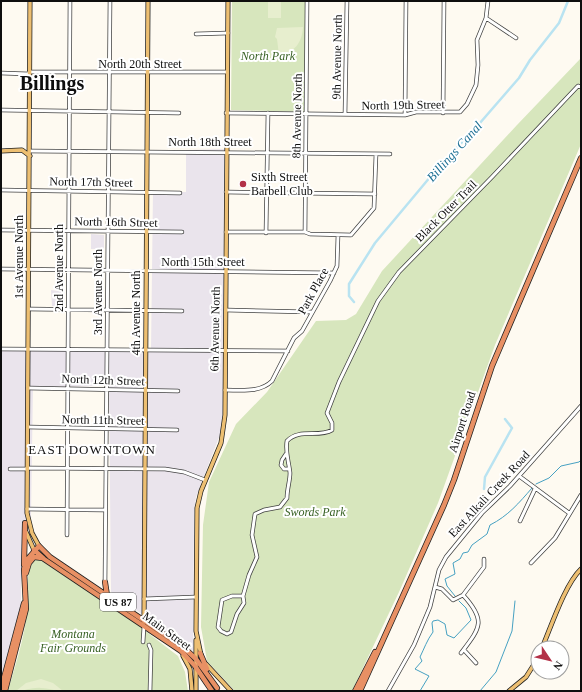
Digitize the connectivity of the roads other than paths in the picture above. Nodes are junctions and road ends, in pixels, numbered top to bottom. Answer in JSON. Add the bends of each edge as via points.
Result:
{"nodes":[{"id":1,"x":30,"y":1,"type":"edge"},
{"id":2,"x":70,"y":1,"type":"edge"},
{"id":3,"x":110,"y":1,"type":"edge"},
{"id":4,"x":148,"y":1,"type":"edge"},
{"id":5,"x":228,"y":1,"type":"edge"},
{"id":6,"x":307,"y":1,"type":"edge"},
{"id":7,"x":347,"y":1,"type":"edge"},
{"id":8,"x":406,"y":1,"type":"edge"},
{"id":9,"x":444,"y":1,"type":"edge"},
{"id":10,"x":488,"y":1,"type":"edge"},
{"id":11,"x":486,"y":18,"type":"junction"},
{"id":12,"x":228,"y":33,"type":"junction"},
{"id":13,"x":196,"y":34,"type":"dead end"},
{"id":14,"x":516,"y":38,"type":"dead end"},
{"id":15,"x":69,"y":72,"type":"junction"},
{"id":16,"x":109,"y":72,"type":"junction"},
{"id":17,"x":226,"y":72,"type":"junction"},
{"id":18,"x":1,"y":73,"type":"edge"},
{"id":19,"x":29,"y":73,"type":"junction"},
{"id":20,"x":148,"y":73,"type":"junction"},
{"id":21,"x":581,"y":87,"type":"edge"},
{"id":22,"x":1,"y":110,"type":"edge"},
{"id":23,"x":30,"y":111,"type":"junction"},
{"id":24,"x":69,"y":112,"type":"junction"},
{"id":25,"x":109,"y":112,"type":"junction"},
{"id":26,"x":148,"y":112,"type":"junction"},
{"id":27,"x":179,"y":113,"type":"dead end"},
{"id":28,"x":226,"y":113,"type":"junction"},
{"id":29,"x":268,"y":113,"type":"junction"},
{"id":30,"x":443,"y":113,"type":"junction"},
{"id":31,"x":345,"y":114,"type":"junction"},
{"id":32,"x":306,"y":115,"type":"junction"},
{"id":33,"x":405,"y":115,"type":"junction"},
{"id":34,"x":30,"y":142,"type":"junction"},
{"id":35,"x":22,"y":150,"type":"junction"},
{"id":36,"x":1,"y":151,"type":"edge"},
{"id":37,"x":30,"y":151,"type":"junction"},
{"id":38,"x":68,"y":151,"type":"junction"},
{"id":39,"x":108,"y":151,"type":"junction"},
{"id":40,"x":148,"y":152,"type":"junction"},
{"id":41,"x":226,"y":152,"type":"junction"},
{"id":42,"x":267,"y":152,"type":"junction"},
{"id":43,"x":305,"y":153,"type":"junction"},
{"id":44,"x":376,"y":154,"type":"junction"},
{"id":45,"x":390,"y":154,"type":"dead end"},
{"id":46,"x":30,"y":156,"type":"junction"},
{"id":47,"x":581,"y":158,"type":"edge"},
{"id":48,"x":1,"y":190,"type":"edge"},
{"id":49,"x":68,"y":190,"type":"junction"},
{"id":50,"x":29,"y":191,"type":"junction"},
{"id":51,"x":107,"y":192,"type":"junction"},
{"id":52,"x":148,"y":192,"type":"junction"},
{"id":53,"x":226,"y":192,"type":"junction"},
{"id":54,"x":180,"y":193,"type":"dead end"},
{"id":55,"x":266,"y":193,"type":"junction"},
{"id":56,"x":305,"y":194,"type":"junction"},
{"id":57,"x":375,"y":194,"type":"junction"},
{"id":58,"x":1,"y":230,"type":"edge"},
{"id":59,"x":29,"y":230,"type":"junction"},
{"id":60,"x":67,"y":231,"type":"junction"},
{"id":61,"x":107,"y":231,"type":"junction"},
{"id":62,"x":148,"y":231,"type":"junction"},
{"id":63,"x":182,"y":232,"type":"dead end"},
{"id":64,"x":226,"y":232,"type":"junction"},
{"id":65,"x":305,"y":232,"type":"junction"},
{"id":66,"x":266,"y":233,"type":"junction"},
{"id":67,"x":338,"y":235,"type":"junction"},
{"id":68,"x":1,"y":270,"type":"edge"},
{"id":69,"x":29,"y":270,"type":"junction"},
{"id":70,"x":68,"y":271,"type":"junction"},
{"id":71,"x":107,"y":271,"type":"junction"},
{"id":72,"x":147,"y":271,"type":"junction"},
{"id":73,"x":226,"y":271,"type":"junction"},
{"id":74,"x":334,"y":273,"type":"junction"},
{"id":75,"x":28,"y":309,"type":"junction"},
{"id":76,"x":68,"y":310,"type":"junction"},
{"id":77,"x":107,"y":310,"type":"junction"},
{"id":78,"x":147,"y":310,"type":"junction"},
{"id":79,"x":226,"y":310,"type":"junction"},
{"id":80,"x":182,"y":311,"type":"dead end"},
{"id":81,"x":311,"y":312,"type":"junction"},
{"id":82,"x":1,"y":348,"type":"edge"},
{"id":83,"x":28,"y":349,"type":"junction"},
{"id":84,"x":68,"y":349,"type":"junction"},
{"id":85,"x":106,"y":350,"type":"junction"},
{"id":86,"x":146,"y":350,"type":"junction"},
{"id":87,"x":225,"y":350,"type":"junction"},
{"id":88,"x":288,"y":351,"type":"junction"},
{"id":89,"x":28,"y":388,"type":"junction"},
{"id":90,"x":67,"y":388,"type":"junction"},
{"id":91,"x":106,"y":389,"type":"junction"},
{"id":92,"x":225,"y":390,"type":"junction"},
{"id":93,"x":146,"y":391,"type":"junction"},
{"id":94,"x":178,"y":391,"type":"dead end"},
{"id":95,"x":581,"y":406,"type":"edge"},
{"id":96,"x":28,"y":427,"type":"junction"},
{"id":97,"x":67,"y":428,"type":"junction"},
{"id":98,"x":106,"y":429,"type":"junction"},
{"id":99,"x":146,"y":429,"type":"junction"},
{"id":100,"x":177,"y":430,"type":"dead end"},
{"id":101,"x":286,"y":454,"type":"junction"},
{"id":102,"x":67,"y":468,"type":"junction"},
{"id":103,"x":106,"y":468,"type":"junction"},
{"id":104,"x":10,"y":469,"type":"dead end"},
{"id":105,"x":27,"y":469,"type":"junction"},
{"id":106,"x":145,"y":469,"type":"junction"},
{"id":107,"x":289,"y":469,"type":"junction"},
{"id":108,"x":519,"y":476,"type":"junction"},
{"id":109,"x":205,"y":480,"type":"junction"},
{"id":110,"x":535,"y":489,"type":"junction"},
{"id":111,"x":581,"y":495,"type":"edge"},
{"id":112,"x":67,"y":510,"type":"junction"},
{"id":113,"x":105,"y":510,"type":"junction"},
{"id":114,"x":27,"y":511,"type":"junction"},
{"id":115,"x":569,"y":513,"type":"junction"},
{"id":116,"x":520,"y":521,"type":"dead end"},
{"id":117,"x":25,"y":523,"type":"junction"},
{"id":118,"x":67,"y":535,"type":"dead end"},
{"id":119,"x":39,"y":546,"type":"junction"},
{"id":120,"x":34,"y":550,"type":"junction"},
{"id":121,"x":44,"y":559,"type":"junction"},
{"id":122,"x":484,"y":559,"type":"dead end"},
{"id":123,"x":530,"y":563,"type":"dead end"},
{"id":124,"x":24,"y":569,"type":"junction"},
{"id":125,"x":581,"y":570,"type":"edge"},
{"id":126,"x":25,"y":575,"type":"junction"},
{"id":127,"x":105,"y":582,"type":"junction"},
{"id":128,"x":96,"y":587,"type":"junction"},
{"id":129,"x":435,"y":587,"type":"junction"},
{"id":130,"x":25,"y":593,"type":"junction"},
{"id":131,"x":107,"y":595,"type":"junction"},
{"id":132,"x":463,"y":595,"type":"junction"},
{"id":133,"x":243,"y":596,"type":"junction"},
{"id":134,"x":196,"y":597,"type":"junction"},
{"id":135,"x":144,"y":599,"type":"junction"},
{"id":136,"x":144,"y":620,"type":"junction"},
{"id":137,"x":144,"y":626,"type":"junction"},
{"id":138,"x":196,"y":631,"type":"junction"},
{"id":139,"x":384,"y":637,"type":"junction"},
{"id":140,"x":545,"y":640,"type":"edge"},
{"id":141,"x":143,"y":642,"type":"dead end"},
{"id":142,"x":149,"y":645,"type":"dead end"},
{"id":143,"x":181,"y":651,"type":"junction"},
{"id":144,"x":200,"y":653,"type":"junction"},
{"id":145,"x":196,"y":659,"type":"junction"},
{"id":146,"x":476,"y":663,"type":"dead end"},
{"id":147,"x":195,"y":666,"type":"junction"},
{"id":148,"x":530,"y":671,"type":"edge"},
{"id":149,"x":211,"y":689,"type":"edge"},
{"id":150,"x":1,"y":690,"type":"edge"},
{"id":151,"x":218,"y":690,"type":"edge"},
{"id":152,"x":5,"y":691,"type":"edge"},
{"id":153,"x":150,"y":691,"type":"edge"},
{"id":154,"x":192,"y":691,"type":"edge"},
{"id":155,"x":196,"y":691,"type":"edge"},
{"id":156,"x":231,"y":691,"type":"edge"},
{"id":157,"x":355,"y":691,"type":"edge"},
{"id":158,"x":360,"y":691,"type":"edge"},
{"id":159,"x":388,"y":691,"type":"edge"},
{"id":160,"x":510,"y":691,"type":"edge"}],
"edges":[{"from":1,"to":19,"type":"main road","name":"1st Avenue North"},
{"from":2,"to":15,"type":"street","name":"2nd Avenue North"},
{"from":3,"to":16,"type":"street","name":"3rd Avenue North"},
{"from":4,"to":20,"type":"main road","name":"4th Avenue North"},
{"from":5,"to":12,"type":"main road","name":"6th Avenue North"},
{"from":6,"to":32,"type":"street","name":"8th Avenue North"},
{"from":7,"to":31,"type":"street","name":"9th Avenue North"},
{"from":8,"to":33,"type":"street"},
{"from":9,"to":30,"type":"street"},
{"from":10,"to":11,"type":"street"},
{"from":11,"to":14,"type":"street"},
{"from":11,"to":30,"type":"street","name":"North 19th Street","via":[[477,40],[476,85],[460,112]]},
{"from":12,"to":13,"type":"street"},
{"from":12,"to":17,"type":"main road","name":"6th Avenue North"},
{"from":15,"to":16,"type":"street","name":"North 20th Street"},
{"from":15,"to":19,"type":"street","name":"North 20th Street"},
{"from":15,"to":24,"type":"street","name":"2nd Avenue North"},
{"from":16,"to":20,"type":"street","name":"North 20th Street"},
{"from":16,"to":25,"type":"street","name":"3rd Avenue North"},
{"from":17,"to":20,"type":"street","name":"North 20th Street"},
{"from":17,"to":28,"type":"main road","name":"6th Avenue North"},
{"from":18,"to":19,"type":"street","name":"North 20th Street"},
{"from":19,"to":23,"type":"main road","name":"1st Avenue North"},
{"from":20,"to":26,"type":"main road","name":"4th Avenue North"},
{"from":21,"to":101,"type":"street","name":"Black Otter Trail","via":[[578,86],[399,272],[378,301],[348,368],[339,382],[327,413],[333,426],[332,430],[290,437],[287,441]]},
{"from":22,"to":23,"type":"street"},
{"from":23,"to":24,"type":"street"},
{"from":23,"to":34,"type":"main road","name":"1st Avenue North"},
{"from":24,"to":25,"type":"street"},
{"from":24,"to":38,"type":"street","name":"2nd Avenue North"},
{"from":25,"to":26,"type":"street"},
{"from":25,"to":39,"type":"street","name":"3rd Avenue North"},
{"from":26,"to":27,"type":"street"},
{"from":26,"to":40,"type":"main road","name":"4th Avenue North"},
{"from":28,"to":29,"type":"street","name":"North 19th Street"},
{"from":28,"to":41,"type":"main road","name":"6th Avenue North"},
{"from":29,"to":32,"type":"street","name":"North 19th Street"},
{"from":29,"to":42,"type":"street"},
{"from":30,"to":33,"type":"street","name":"North 19th Street","via":[[416,112]]},
{"from":31,"to":32,"type":"street","name":"North 19th Street"},
{"from":31,"to":33,"type":"street","name":"North 19th Street"},
{"from":32,"to":43,"type":"street","name":"8th Avenue North"},
{"from":34,"to":35,"type":"main road"},
{"from":34,"to":37,"type":"main road","name":"1st Avenue North"},
{"from":35,"to":36,"type":"main road"},
{"from":35,"to":46,"type":"main road"},
{"from":37,"to":38,"type":"street","name":"North 18th Street"},
{"from":37,"to":46,"type":"main road","name":"1st Avenue North"},
{"from":38,"to":39,"type":"street","name":"North 18th Street"},
{"from":38,"to":49,"type":"street","name":"2nd Avenue North"},
{"from":39,"to":40,"type":"street","name":"North 18th Street"},
{"from":39,"to":51,"type":"street","name":"3rd Avenue North"},
{"from":40,"to":41,"type":"street","name":"North 18th Street"},
{"from":40,"to":52,"type":"main road","name":"4th Avenue North"},
{"from":41,"to":42,"type":"street","name":"North 18th Street"},
{"from":41,"to":53,"type":"main road","name":"6th Avenue North"},
{"from":42,"to":43,"type":"street","name":"North 18th Street"},
{"from":42,"to":55,"type":"street"},
{"from":43,"to":44,"type":"street","name":"North 18th Street"},
{"from":43,"to":56,"type":"street","name":"8th Avenue North"},
{"from":44,"to":45,"type":"street","name":"North 18th Street"},
{"from":44,"to":57,"type":"street"},
{"from":46,"to":50,"type":"main road","name":"1st Avenue North"},
{"from":47,"to":139,"type":"highway","name":"Airport Road","via":[[492,366],[454,480]]},
{"from":48,"to":50,"type":"street","name":"North 17th Street"},
{"from":49,"to":50,"type":"street","name":"North 17th Street"},
{"from":49,"to":51,"type":"street","name":"North 17th Street"},
{"from":49,"to":60,"type":"street","name":"2nd Avenue North"},
{"from":50,"to":59,"type":"main road","name":"1st Avenue North"},
{"from":51,"to":52,"type":"street","name":"North 17th Street"},
{"from":51,"to":61,"type":"street","name":"3rd Avenue North"},
{"from":52,"to":54,"type":"street","name":"North 17th Street"},
{"from":52,"to":62,"type":"main road","name":"4th Avenue North"},
{"from":53,"to":55,"type":"street"},
{"from":53,"to":64,"type":"main road","name":"6th Avenue North"},
{"from":55,"to":56,"type":"street"},
{"from":55,"to":66,"type":"street"},
{"from":56,"to":57,"type":"street"},
{"from":56,"to":65,"type":"street","name":"8th Avenue North"},
{"from":57,"to":67,"type":"street","via":[[374,208],[351,235]]},
{"from":58,"to":59,"type":"street","name":"North 16th Street"},
{"from":59,"to":60,"type":"street","name":"North 16th Street"},
{"from":59,"to":69,"type":"main road","name":"1st Avenue North"},
{"from":60,"to":61,"type":"street","name":"North 16th Street"},
{"from":60,"to":70,"type":"street","name":"2nd Avenue North"},
{"from":61,"to":62,"type":"street","name":"North 16th Street"},
{"from":61,"to":71,"type":"street","name":"3rd Avenue North"},
{"from":62,"to":63,"type":"street","name":"North 16th Street"},
{"from":62,"to":72,"type":"main road","name":"4th Avenue North"},
{"from":64,"to":66,"type":"street"},
{"from":64,"to":73,"type":"main road","name":"6th Avenue North"},
{"from":65,"to":66,"type":"street"},
{"from":65,"to":67,"type":"street"},
{"from":67,"to":74,"type":"street","name":"Park Place","via":[[338,256]]},
{"from":68,"to":69,"type":"street","name":"North 15th Street"},
{"from":69,"to":70,"type":"street","name":"North 15th Street"},
{"from":69,"to":75,"type":"main road","name":"1st Avenue North"},
{"from":70,"to":71,"type":"street","name":"North 15th Street"},
{"from":70,"to":76,"type":"street","name":"2nd Avenue North"},
{"from":71,"to":72,"type":"street","name":"North 15th Street"},
{"from":71,"to":77,"type":"street","name":"3rd Avenue North"},
{"from":72,"to":73,"type":"street","name":"North 15th Street"},
{"from":72,"to":78,"type":"main road","name":"4th Avenue North"},
{"from":73,"to":74,"type":"street","name":"North 15th Street"},
{"from":73,"to":79,"type":"main road","name":"6th Avenue North"},
{"from":74,"to":81,"type":"street","name":"Park Place"},
{"from":75,"to":76,"type":"street"},
{"from":75,"to":83,"type":"main road","name":"1st Avenue North"},
{"from":76,"to":77,"type":"street"},
{"from":76,"to":84,"type":"street","name":"2nd Avenue North"},
{"from":77,"to":78,"type":"street"},
{"from":77,"to":85,"type":"street","name":"3rd Avenue North"},
{"from":78,"to":80,"type":"street"},
{"from":78,"to":86,"type":"main road","name":"4th Avenue North"},
{"from":79,"to":81,"type":"street"},
{"from":79,"to":87,"type":"main road","name":"6th Avenue North"},
{"from":81,"to":88,"type":"street","name":"Park Place"},
{"from":82,"to":83,"type":"street"},
{"from":83,"to":84,"type":"street"},
{"from":83,"to":89,"type":"main road","name":"1st Avenue North"},
{"from":84,"to":85,"type":"street"},
{"from":84,"to":90,"type":"street","name":"2nd Avenue North"},
{"from":85,"to":86,"type":"street"},
{"from":85,"to":91,"type":"street","name":"3rd Avenue North"},
{"from":86,"to":87,"type":"street"},
{"from":86,"to":93,"type":"main road","name":"4th Avenue North"},
{"from":87,"to":88,"type":"street"},
{"from":87,"to":92,"type":"main road","name":"6th Avenue North"},
{"from":88,"to":92,"type":"street","name":"Park Place","via":[[266,387]]},
{"from":89,"to":90,"type":"street","name":"North 12th Street"},
{"from":89,"to":96,"type":"main road","name":"1st Avenue North"},
{"from":90,"to":91,"type":"street","name":"North 12th Street"},
{"from":90,"to":97,"type":"street","name":"2nd Avenue North"},
{"from":91,"to":93,"type":"street","name":"North 12th Street"},
{"from":91,"to":98,"type":"street","name":"3rd Avenue North"},
{"from":92,"to":109,"type":"main road","name":"6th Avenue North","via":[[223,435]]},
{"from":93,"to":94,"type":"street","name":"North 12th Street"},
{"from":93,"to":99,"type":"main road","name":"4th Avenue North"},
{"from":95,"to":108,"type":"street","name":"East Alkali Creek Road"},
{"from":96,"to":97,"type":"street","name":"North 11th Street"},
{"from":96,"to":105,"type":"main road","name":"1st Avenue North"},
{"from":97,"to":98,"type":"street","name":"North 11th Street"},
{"from":97,"to":102,"type":"street","name":"2nd Avenue North"},
{"from":98,"to":99,"type":"street","name":"North 11th Street"},
{"from":98,"to":103,"type":"street","name":"3rd Avenue North"},
{"from":99,"to":100,"type":"street","name":"North 11th Street"},
{"from":99,"to":106,"type":"main road","name":"4th Avenue North"},
{"from":101,"to":107,"type":"street"},
{"from":101,"to":107,"type":"street","via":[[281,465],[284,469]]},
{"from":102,"to":103,"type":"street"},
{"from":102,"to":105,"type":"street"},
{"from":102,"to":112,"type":"street","name":"2nd Avenue North"},
{"from":103,"to":106,"type":"street"},
{"from":103,"to":113,"type":"street","name":"3rd Avenue North"},
{"from":104,"to":105,"type":"street"},
{"from":105,"to":114,"type":"main road","name":"1st Avenue North"},
{"from":106,"to":109,"type":"street","via":[[184,472]]},
{"from":106,"to":135,"type":"main road","name":"4th Avenue North"},
{"from":107,"to":133,"type":"street","via":[[286,502],[280,507],[255,514],[252,535],[257,557],[248,575]]},
{"from":108,"to":110,"type":"street"},
{"from":108,"to":129,"type":"street","name":"East Alkali Creek Road","via":[[482,512],[446,557],[439,570]]},
{"from":109,"to":134,"type":"main road","name":"6th Avenue North","via":[[197,508]]},
{"from":110,"to":115,"type":"street"},
{"from":110,"to":116,"type":"street"},
{"from":111,"to":115,"type":"street"},
{"from":112,"to":113,"type":"street"},
{"from":112,"to":114,"type":"street"},
{"from":112,"to":118,"type":"street","name":"2nd Avenue North"},
{"from":113,"to":127,"type":"street","name":"3rd Avenue North"},
{"from":114,"to":117,"type":"main road","name":"1st Avenue North"},
{"from":114,"to":119,"type":"main road","name":"1st Avenue North","via":[[32,533]]},
{"from":115,"to":123,"type":"street","via":[[555,538]]},
{"from":117,"to":120,"type":"main road","name":"1st Avenue North"},
{"from":117,"to":124,"type":"highway"},
{"from":119,"to":120,"type":"highway"},
{"from":119,"to":128,"type":"highway","name":"Main Street","number":"US 87","via":[[50,557]]},
{"from":120,"to":121,"type":"highway","name":"1st Avenue North"},
{"from":120,"to":124,"type":"highway"},
{"from":121,"to":126,"type":"highway","via":[[34,558],[29,563]]},
{"from":121,"to":137,"type":"highway","name":"Main Street","number":"US 87"},
{"from":122,"to":132,"type":"street","via":[[484,568]]},
{"from":124,"to":126,"type":"highway"},
{"from":125,"to":140,"type":"main road","via":[[568,588]]},
{"from":126,"to":130,"type":"highway"},
{"from":127,"to":128,"type":"highway","via":[[101,587]]},
{"from":127,"to":131,"type":"highway"},
{"from":128,"to":131,"type":"highway","name":"Main Street","number":"US 87"},
{"from":129,"to":132,"type":"street","via":[[442,589],[453,600]]},
{"from":129,"to":159,"type":"street","name":"East Alkali Creek Road","via":[[430,607],[414,645]]},
{"from":130,"to":150,"type":"highway"},
{"from":130,"to":152,"type":"highway","via":[[24,624]]},
{"from":131,"to":136,"type":"highway","name":"Main Street","number":"US 87"},
{"from":132,"to":146,"type":"street","via":[[474,609],[479,623],[477,632],[462,651]]},
{"from":133,"to":133,"type":"street","via":[[232,596],[222,600],[218,627],[221,631],[227,634],[231,632],[244,603]]},
{"from":134,"to":135,"type":"street"},
{"from":134,"to":138,"type":"main road","name":"6th Avenue North"},
{"from":135,"to":136,"type":"main road","name":"4th Avenue North"},
{"from":136,"to":137,"type":"main road","name":"4th Avenue North"},
{"from":136,"to":145,"type":"highway","name":"Main Street","number":"US 87"},
{"from":137,"to":141,"type":"street"},
{"from":137,"to":143,"type":"highway","name":"Main Street","number":"US 87"},
{"from":138,"to":144,"type":"main road","name":"6th Avenue North"},
{"from":138,"to":145,"type":"main road"},
{"from":139,"to":157,"type":"highway"},
{"from":139,"to":158,"type":"highway","name":"Airport Road"},
{"from":142,"to":153,"type":"street"},
{"from":143,"to":147,"type":"highway","name":"Main Street","number":"US 87"},
{"from":143,"to":154,"type":"main road","via":[[190,669]]},
{"from":144,"to":151,"type":"highway"},
{"from":144,"to":156,"type":"main road","via":[[206,664]]},
{"from":145,"to":147,"type":"main road"},
{"from":145,"to":151,"type":"highway","number":"US 87"},
{"from":147,"to":149,"type":"highway","name":"Main Street","number":"US 87"},
{"from":147,"to":155,"type":"main road"},
{"from":148,"to":160,"type":"main road"}]}
